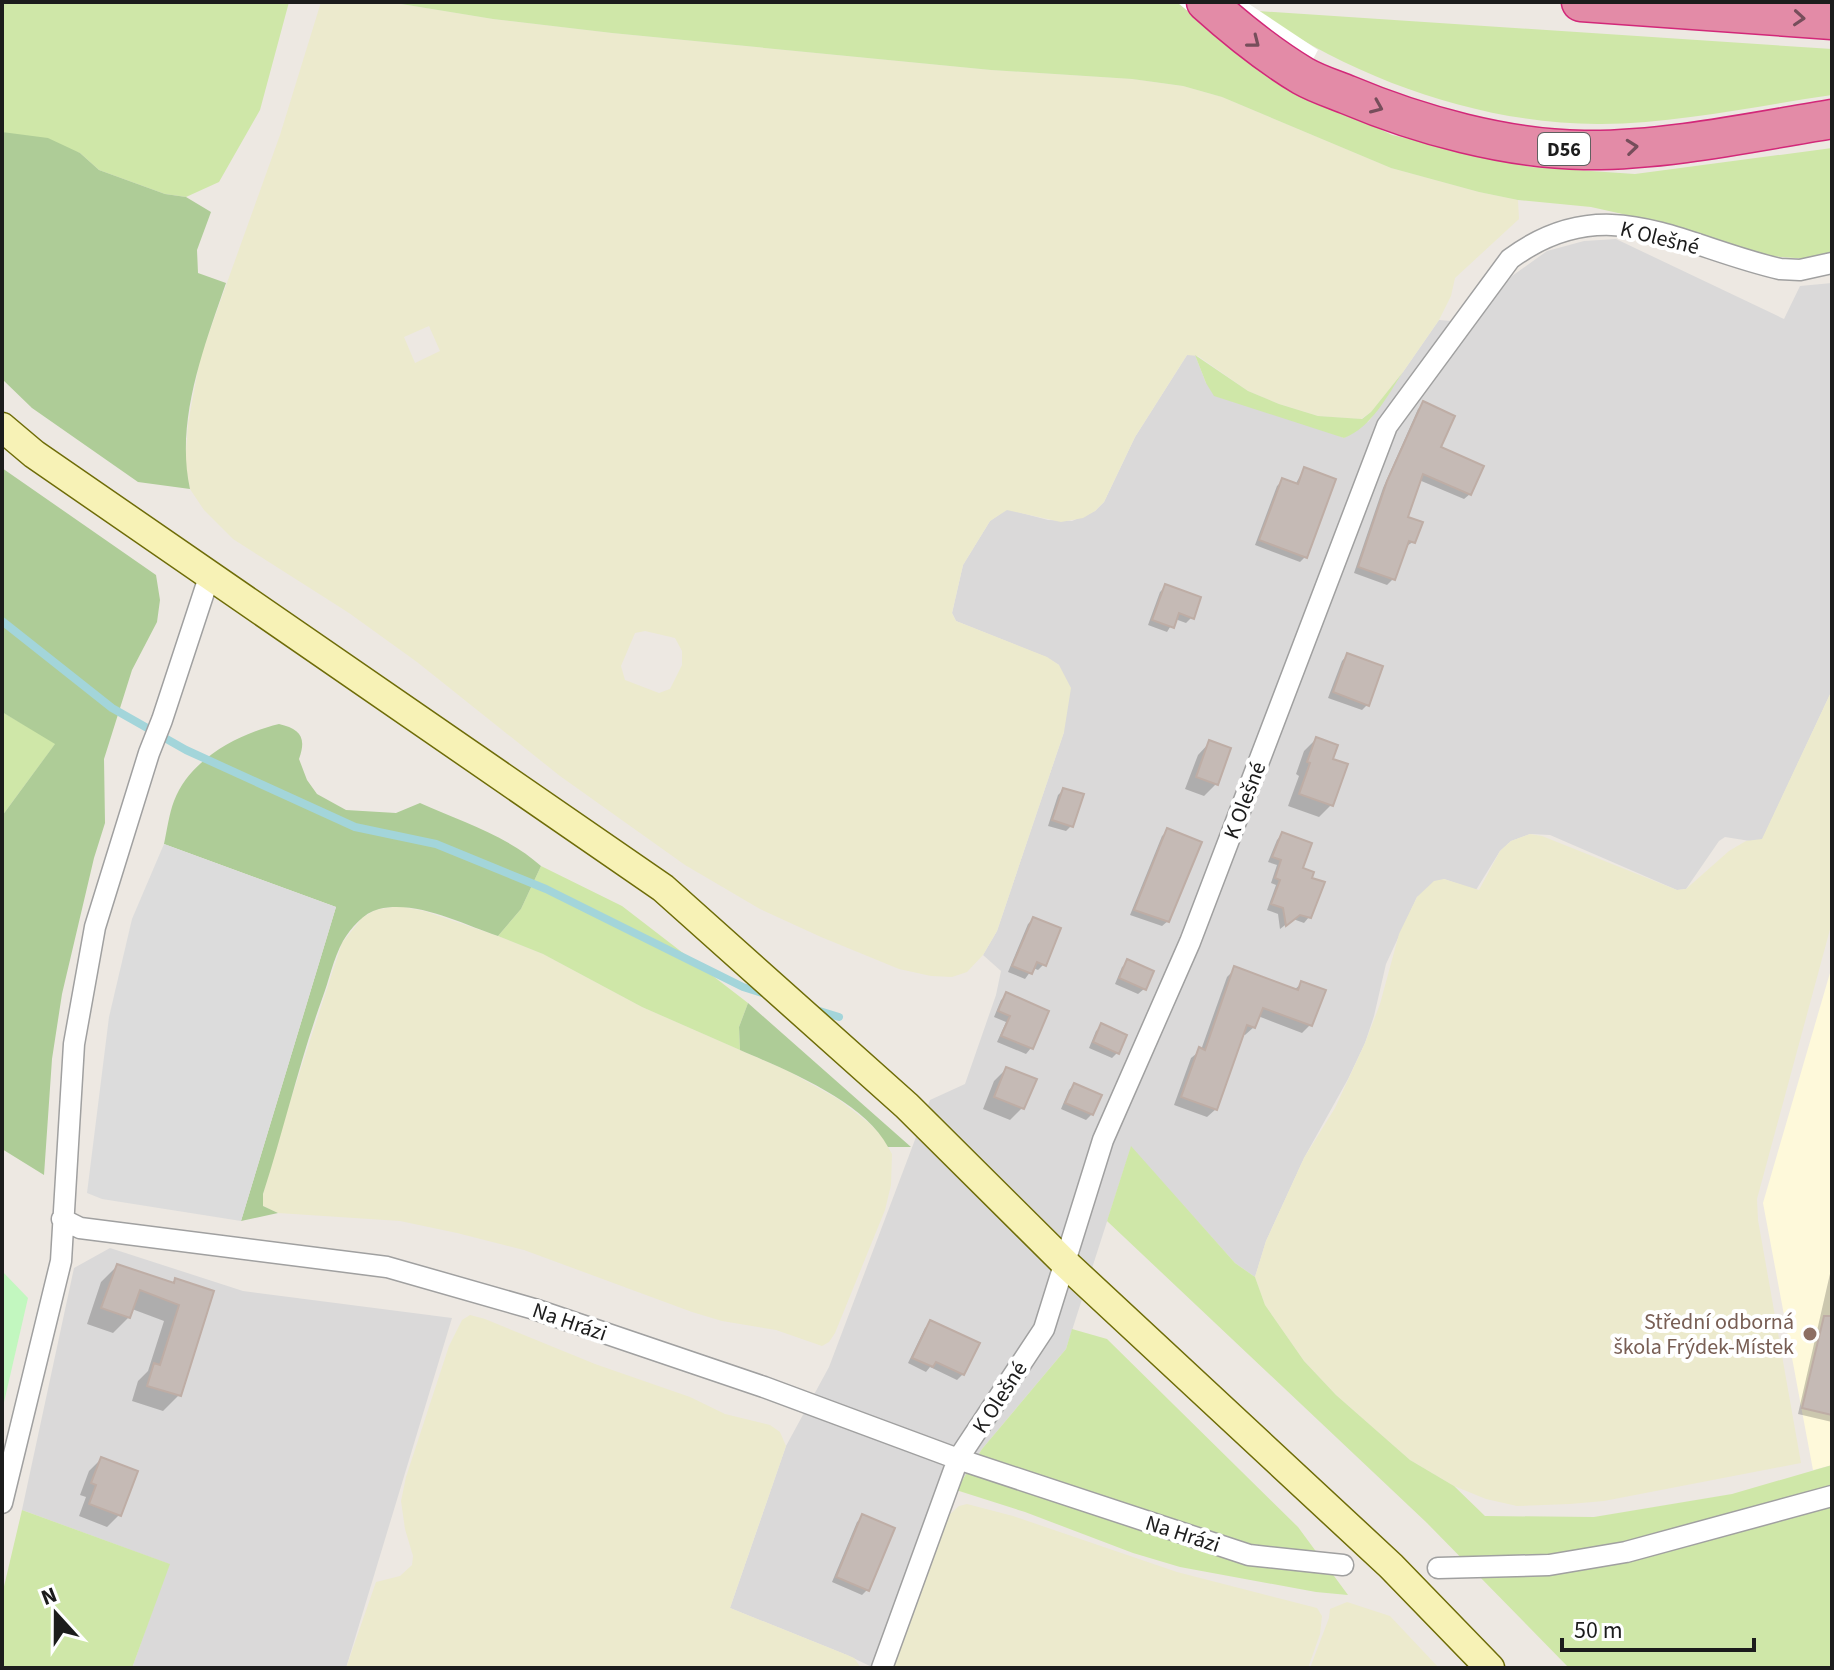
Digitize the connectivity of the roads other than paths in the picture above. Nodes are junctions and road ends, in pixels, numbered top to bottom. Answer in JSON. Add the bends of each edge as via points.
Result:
{"nodes":[{"id":1,"x":1206,"y":2,"type":"edge"},
{"id":2,"x":1581,"y":2,"type":"edge"},
{"id":3,"x":1832,"y":20,"type":"edge"},
{"id":4,"x":1832,"y":119,"type":"edge"},
{"id":5,"x":1832,"y":263,"type":"edge"},
{"id":6,"x":2,"y":427,"type":"edge"},
{"id":7,"x":210,"y":574,"type":"junction"},
{"id":8,"x":62,"y":1219,"type":"junction"},
{"id":9,"x":1065,"y":1263,"type":"junction"},
{"id":10,"x":958,"y":1459,"type":"junction"},
{"id":11,"x":1832,"y":1496,"type":"edge"},
{"id":12,"x":2,"y":1503,"type":"edge"},
{"id":13,"x":1343,"y":1565,"type":"dead end"},
{"id":14,"x":1438,"y":1568,"type":"dead end"},
{"id":15,"x":882,"y":1668,"type":"edge"},
{"id":16,"x":1490,"y":1668,"type":"edge"}],
"edges":[{"from":1,"to":4,"type":"highway","number":"D56","one_way":true,"via":[[1305,77],[1394,114],[1472,134],[1583,150],[1737,135]]},
{"from":2,"to":3,"type":"highway","one_way":true},
{"from":5,"to":9,"type":"street","name":"K Olešné","via":[[1780,269],[1648,230],[1592,224],[1529,245],[1495,277],[1387,426],[1190,942],[1103,1140]]},
{"from":6,"to":7,"type":"street"},
{"from":7,"to":8,"type":"street","via":[[95,927],[74,1044]]},
{"from":7,"to":9,"type":"street","via":[[663,888],[907,1106]]},
{"from":8,"to":10,"type":"street","name":"Na Hrázi","via":[[80,1228],[387,1267],[549,1314]]},
{"from":8,"to":12,"type":"street","via":[[61,1261]]},
{"from":9,"to":10,"type":"street","name":"K Olešné","via":[[1044,1329]]},
{"from":9,"to":16,"type":"street","via":[[1391,1566]]},
{"from":10,"to":13,"type":"street","name":"Na Hrázi","via":[[1249,1555]]},
{"from":10,"to":15,"type":"street","name":"K Olešné"},
{"from":11,"to":14,"type":"street","via":[[1626,1552],[1549,1565]]}]}
